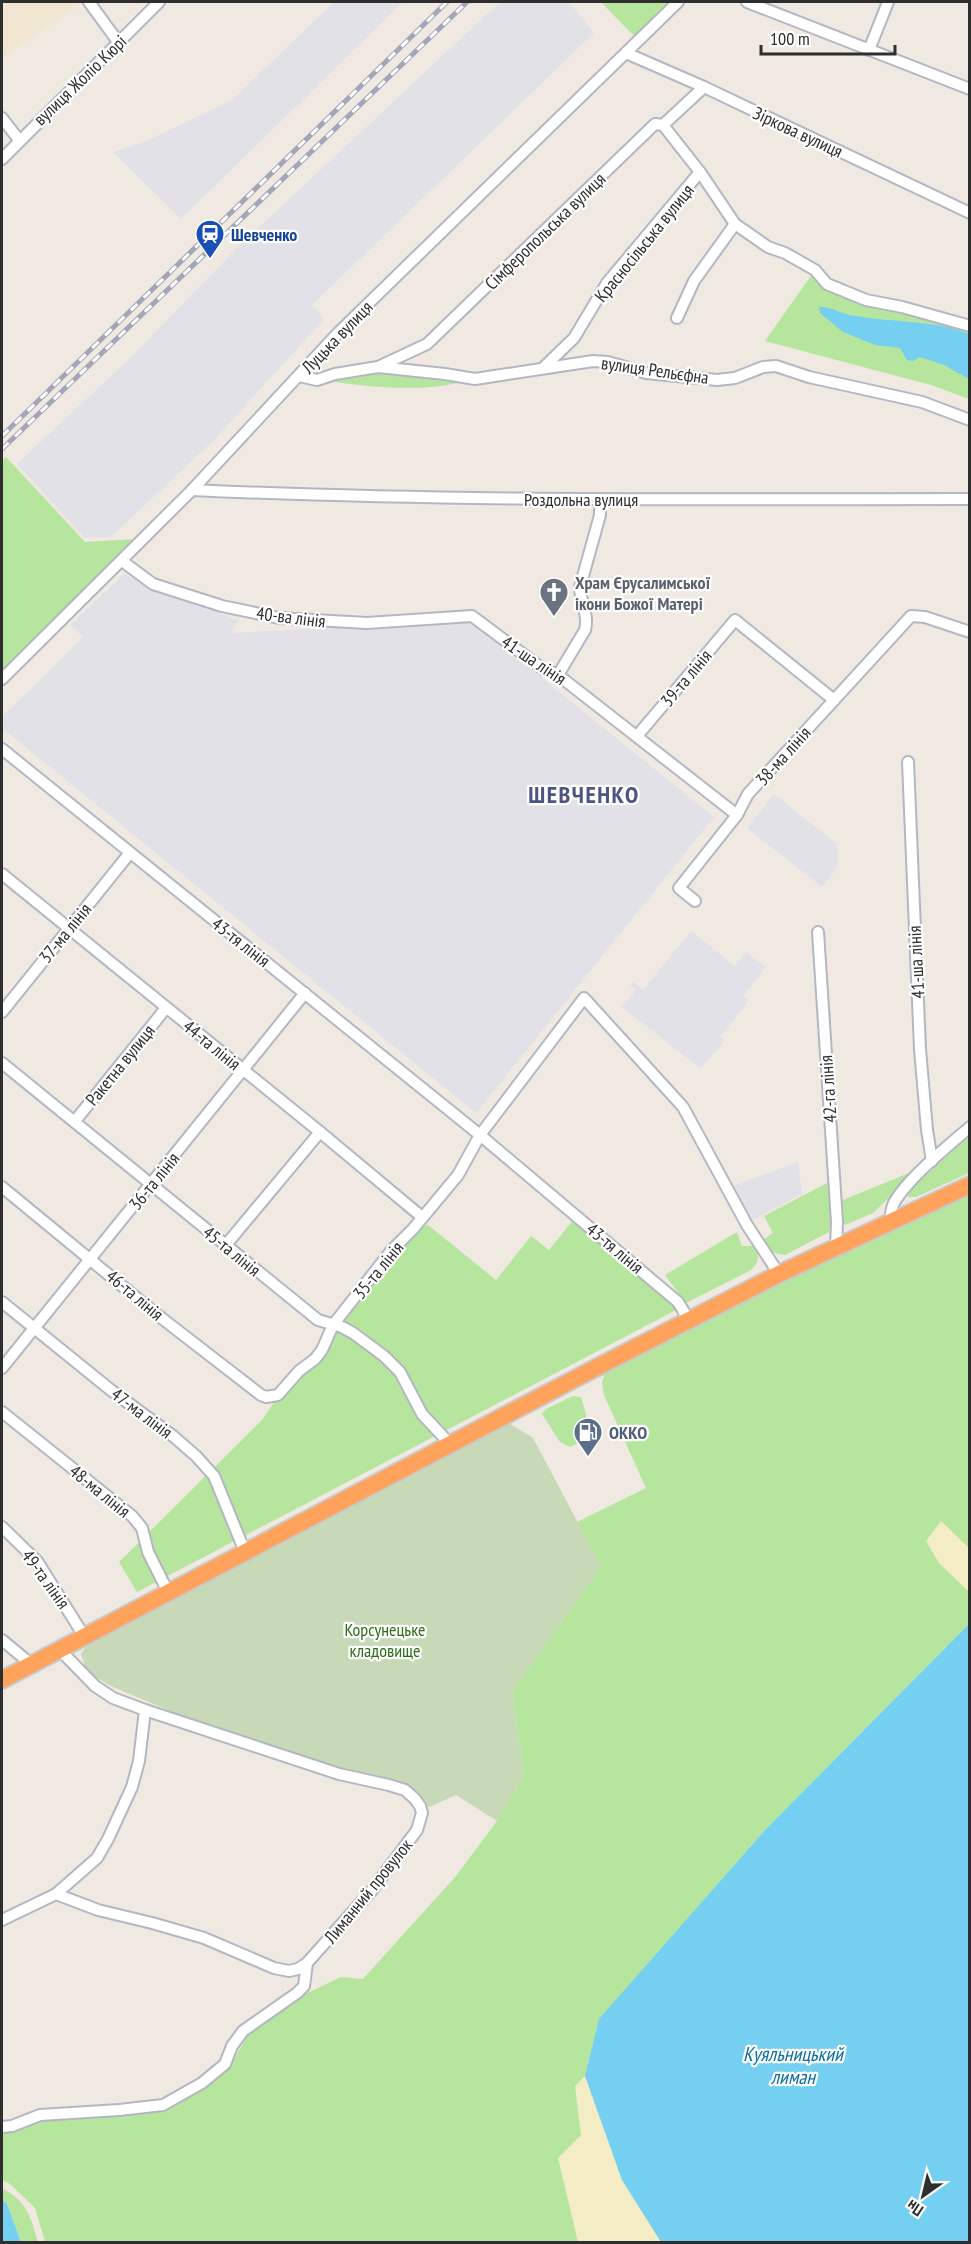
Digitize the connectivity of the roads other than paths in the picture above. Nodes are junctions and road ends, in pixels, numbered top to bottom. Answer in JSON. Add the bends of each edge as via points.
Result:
{"nodes":[{"id":1,"x":89,"y":2,"type":"edge"},
{"id":2,"x":159,"y":2,"type":"edge"},
{"id":3,"x":678,"y":2,"type":"edge"},
{"id":4,"x":747,"y":2,"type":"edge"},
{"id":5,"x":888,"y":2,"type":"edge"},
{"id":6,"x":118,"y":43,"type":"junction"},
{"id":7,"x":869,"y":50,"type":"junction"},
{"id":8,"x":626,"y":53,"type":"junction"},
{"id":9,"x":704,"y":87,"type":"junction"},
{"id":10,"x":969,"y":89,"type":"edge"},
{"id":11,"x":2,"y":118,"type":"edge"},
{"id":12,"x":663,"y":125,"type":"junction"},
{"id":13,"x":19,"y":140,"type":"junction"},
{"id":14,"x":2,"y":159,"type":"edge"},
{"id":15,"x":700,"y":172,"type":"junction"},
{"id":16,"x":969,"y":213,"type":"edge"},
{"id":17,"x":735,"y":225,"type":"junction"},
{"id":18,"x":677,"y":318,"type":"dead end"},
{"id":19,"x":969,"y":326,"type":"edge"},
{"id":20,"x":378,"y":367,"type":"junction"},
{"id":21,"x":543,"y":368,"type":"junction"},
{"id":22,"x":299,"y":376,"type":"junction"},
{"id":23,"x":969,"y":420,"type":"edge"},
{"id":24,"x":192,"y":490,"type":"junction"},
{"id":25,"x":600,"y":499,"type":"junction"},
{"id":26,"x":969,"y":499,"type":"edge"},
{"id":27,"x":122,"y":561,"type":"junction"},
{"id":28,"x":472,"y":616,"type":"joint"},
{"id":29,"x":969,"y":632,"type":"edge"},
{"id":30,"x":558,"y":675,"type":"junction"},
{"id":31,"x":2,"y":679,"type":"edge"},
{"id":32,"x":834,"y":700,"type":"junction"},
{"id":33,"x":637,"y":736,"type":"junction"},
{"id":34,"x":2,"y":749,"type":"edge"},
{"id":35,"x":908,"y":762,"type":"dead end"},
{"id":36,"x":737,"y":815,"type":"junction"},
{"id":37,"x":129,"y":854,"type":"junction"},
{"id":38,"x":2,"y":874,"type":"edge"},
{"id":39,"x":695,"y":901,"type":"dead end"},
{"id":40,"x":69,"y":929,"type":"junction"},
{"id":41,"x":818,"y":932,"type":"dead end"},
{"id":42,"x":305,"y":993,"type":"junction"},
{"id":43,"x":166,"y":1008,"type":"junction"},
{"id":44,"x":2,"y":1012,"type":"edge"},
{"id":45,"x":2,"y":1063,"type":"edge"},
{"id":46,"x":243,"y":1070,"type":"junction"},
{"id":47,"x":75,"y":1121,"type":"junction"},
{"id":48,"x":969,"y":1127,"type":"edge"},
{"id":49,"x":320,"y":1132,"type":"junction"},
{"id":50,"x":480,"y":1135,"type":"junction"},
{"id":51,"x":932,"y":1161,"type":"junction"},
{"id":52,"x":151,"y":1185,"type":"junction"},
{"id":53,"x":969,"y":1185,"type":"edge"},
{"id":54,"x":2,"y":1186,"type":"edge"},
{"id":55,"x":422,"y":1217,"type":"junction"},
{"id":56,"x":890,"y":1221,"type":"junction"},
{"id":57,"x":225,"y":1246,"type":"junction"},
{"id":58,"x":836,"y":1247,"type":"junction"},
{"id":59,"x":91,"y":1259,"type":"junction"},
{"id":60,"x":778,"y":1274,"type":"junction"},
{"id":61,"x":2,"y":1302,"type":"edge"},
{"id":62,"x":689,"y":1320,"type":"junction"},
{"id":63,"x":333,"y":1325,"type":"junction"},
{"id":64,"x":33,"y":1328,"type":"junction"},
{"id":65,"x":2,"y":1368,"type":"edge"},
{"id":66,"x":271,"y":1397,"type":"joint"},
{"id":67,"x":2,"y":1412,"type":"edge"},
{"id":68,"x":450,"y":1444,"type":"junction"},
{"id":69,"x":2,"y":1527,"type":"edge"},
{"id":70,"x":245,"y":1552,"type":"junction"},
{"id":71,"x":168,"y":1592,"type":"junction"},
{"id":72,"x":84,"y":1635,"type":"junction"},
{"id":73,"x":2,"y":1640,"type":"edge"},
{"id":74,"x":59,"y":1649,"type":"junction"},
{"id":75,"x":31,"y":1664,"type":"junction"},
{"id":76,"x":2,"y":1680,"type":"edge"},
{"id":77,"x":145,"y":1710,"type":"junction"},
{"id":78,"x":56,"y":1894,"type":"junction"},
{"id":79,"x":2,"y":1920,"type":"edge"},
{"id":80,"x":307,"y":1963,"type":"junction"},
{"id":81,"x":2,"y":2127,"type":"edge"}],
"edges":[{"from":1,"to":6,"type":"street"},
{"from":2,"to":6,"type":"street","name":"вулиця Жоліо Кюрі"},
{"from":3,"to":8,"type":"street","name":"Луцька вулиця"},
{"from":4,"to":7,"type":"street"},
{"from":5,"to":7,"type":"street"},
{"from":6,"to":13,"type":"street","name":"вулиця Жоліо Кюрі"},
{"from":7,"to":10,"type":"street"},
{"from":8,"to":9,"type":"street","name":"Зіркова вулиця"},
{"from":8,"to":22,"type":"street","name":"Луцька вулиця","via":[[338,333]]},
{"from":9,"to":12,"type":"street","name":"Сімферопольська вулиця"},
{"from":9,"to":16,"type":"street","name":"Зіркова вулиця"},
{"from":11,"to":13,"type":"street"},
{"from":12,"to":15,"type":"street"},
{"from":12,"to":20,"type":"street","name":"Сімферопольська вулиця","via":[[655,124],[427,344]]},
{"from":13,"to":14,"type":"street","name":"вулиця Жоліо Кюрі"},
{"from":15,"to":17,"type":"street"},
{"from":15,"to":21,"type":"street","name":"Красносільська вулиця","via":[[607,283],[574,338]]},
{"from":17,"to":18,"type":"street","via":[[694,281]]},
{"from":17,"to":19,"type":"street","via":[[815,270],[827,284],[866,300]]},
{"from":20,"to":21,"type":"street","name":"вулиця Рельєфна","via":[[475,379]]},
{"from":20,"to":22,"type":"street","name":"вулиця Рельєфна","via":[[317,380]]},
{"from":21,"to":23,"type":"street","name":"вулиця Рельєфна","via":[[608,362],[646,373],[717,380],[776,366],[808,377],[922,402]]},
{"from":22,"to":24,"type":"street","name":"Луцька вулиця"},
{"from":24,"to":25,"type":"street","name":"Роздольна вулиця","via":[[321,496]]},
{"from":24,"to":27,"type":"street","name":"Луцька вулиця"},
{"from":25,"to":26,"type":"street","name":"Роздольна вулиця"},
{"from":25,"to":30,"type":"street","via":[[600,515],[579,587],[587,623]]},
{"from":27,"to":28,"type":"street","name":"40-ва лінія","via":[[153,584],[222,606],[279,618],[367,623]]},
{"from":27,"to":31,"type":"street","name":"Луцька вулиця"},
{"from":28,"to":30,"type":"street","name":"41-ша лінія","via":[[543,669]]},
{"from":29,"to":32,"type":"street","name":"38-ма лінія","via":[[911,616]]},
{"from":30,"to":33,"type":"street","name":"41-ша лінія"},
{"from":32,"to":33,"type":"street","name":"39-та лінія","via":[[735,620]]},
{"from":32,"to":36,"type":"street","name":"38-ма лінія","via":[[748,794]]},
{"from":33,"to":36,"type":"street","name":"41-ша лінія"},
{"from":34,"to":37,"type":"street","name":"43-тя лінія"},
{"from":35,"to":51,"type":"street","name":"41-ша лінія","via":[[920,1049]]},
{"from":36,"to":39,"type":"street","name":"38-ма лінія","via":[[679,888]]},
{"from":37,"to":40,"type":"street","name":"37-ма лінія"},
{"from":37,"to":42,"type":"street","name":"43-тя лінія"},
{"from":38,"to":40,"type":"street","name":"44-та лінія"},
{"from":40,"to":43,"type":"street","name":"44-та лінія"},
{"from":40,"to":44,"type":"street","name":"37-ма лінія"},
{"from":41,"to":58,"type":"street","name":"42-га лінія"},
{"from":42,"to":46,"type":"street","name":"36-та лінія"},
{"from":42,"to":50,"type":"street","name":"43-тя лінія"},
{"from":43,"to":46,"type":"street","name":"44-та лінія"},
{"from":43,"to":47,"type":"street","name":"Ракетна вулиця"},
{"from":45,"to":47,"type":"street","name":"45-та лінія"},
{"from":46,"to":49,"type":"street","name":"44-та лінія"},
{"from":46,"to":52,"type":"street","name":"36-та лінія"},
{"from":47,"to":52,"type":"street","name":"45-та лінія"},
{"from":48,"to":51,"type":"street"},
{"from":49,"to":55,"type":"street","name":"44-та лінія"},
{"from":49,"to":57,"type":"street"},
{"from":50,"to":55,"type":"street","name":"35-та лінія","via":[[458,1175]]},
{"from":50,"to":60,"type":"street","via":[[584,998],[683,1107]]},
{"from":50,"to":62,"type":"street","name":"43-тя лінія","via":[[678,1302]]},
{"from":51,"to":56,"type":"street","via":[[895,1202]]},
{"from":52,"to":57,"type":"street","name":"45-та лінія"},
{"from":52,"to":59,"type":"street","name":"36-та лінія"},
{"from":53,"to":56,"type":"highway"},
{"from":54,"to":59,"type":"street","name":"46-та лінія"},
{"from":55,"to":63,"type":"street","name":"35-та лінія"},
{"from":56,"to":58,"type":"highway"},
{"from":57,"to":63,"type":"street","name":"45-та лінія","via":[[318,1320]]},
{"from":58,"to":60,"type":"highway"},
{"from":59,"to":64,"type":"street","name":"36-та лінія"},
{"from":59,"to":66,"type":"street","name":"46-та лінія","via":[[261,1395]]},
{"from":60,"to":62,"type":"highway"},
{"from":61,"to":64,"type":"street","name":"47-ма лінія"},
{"from":62,"to":68,"type":"highway"},
{"from":63,"to":66,"type":"street","name":"35-та лінія","via":[[315,1359]]},
{"from":63,"to":68,"type":"street","name":"45-та лінія","via":[[353,1333],[400,1372],[422,1414]]},
{"from":64,"to":65,"type":"street","name":"36-та лінія"},
{"from":64,"to":70,"type":"street","name":"47-ма лінія","via":[[196,1456],[214,1476]]},
{"from":67,"to":71,"type":"street","name":"48-ма лінія","via":[[132,1516],[142,1528],[148,1552]]},
{"from":68,"to":70,"type":"highway"},
{"from":69,"to":72,"type":"street","name":"49-та лінія","via":[[37,1561]]},
{"from":70,"to":71,"type":"highway"},
{"from":71,"to":72,"type":"highway"},
{"from":72,"to":74,"type":"highway"},
{"from":73,"to":75,"type":"street"},
{"from":74,"to":75,"type":"highway"},
{"from":74,"to":77,"type":"street","name":"Лиманний провулок","via":[[95,1686],[113,1698]]},
{"from":75,"to":76,"type":"highway"},
{"from":77,"to":78,"type":"street","via":[[132,1787],[108,1839],[97,1858]]},
{"from":77,"to":80,"type":"street","name":"Лиманний провулок","via":[[339,1774],[405,1790],[420,1806],[417,1830],[393,1865]]},
{"from":78,"to":79,"type":"street"},
{"from":78,"to":80,"type":"street","via":[[98,1910],[204,1938],[273,1968],[289,1971]]},
{"from":80,"to":81,"type":"street","via":[[304,1986],[297,1993],[243,2031],[225,2064],[164,2105],[39,2115],[12,2127]]}]}
